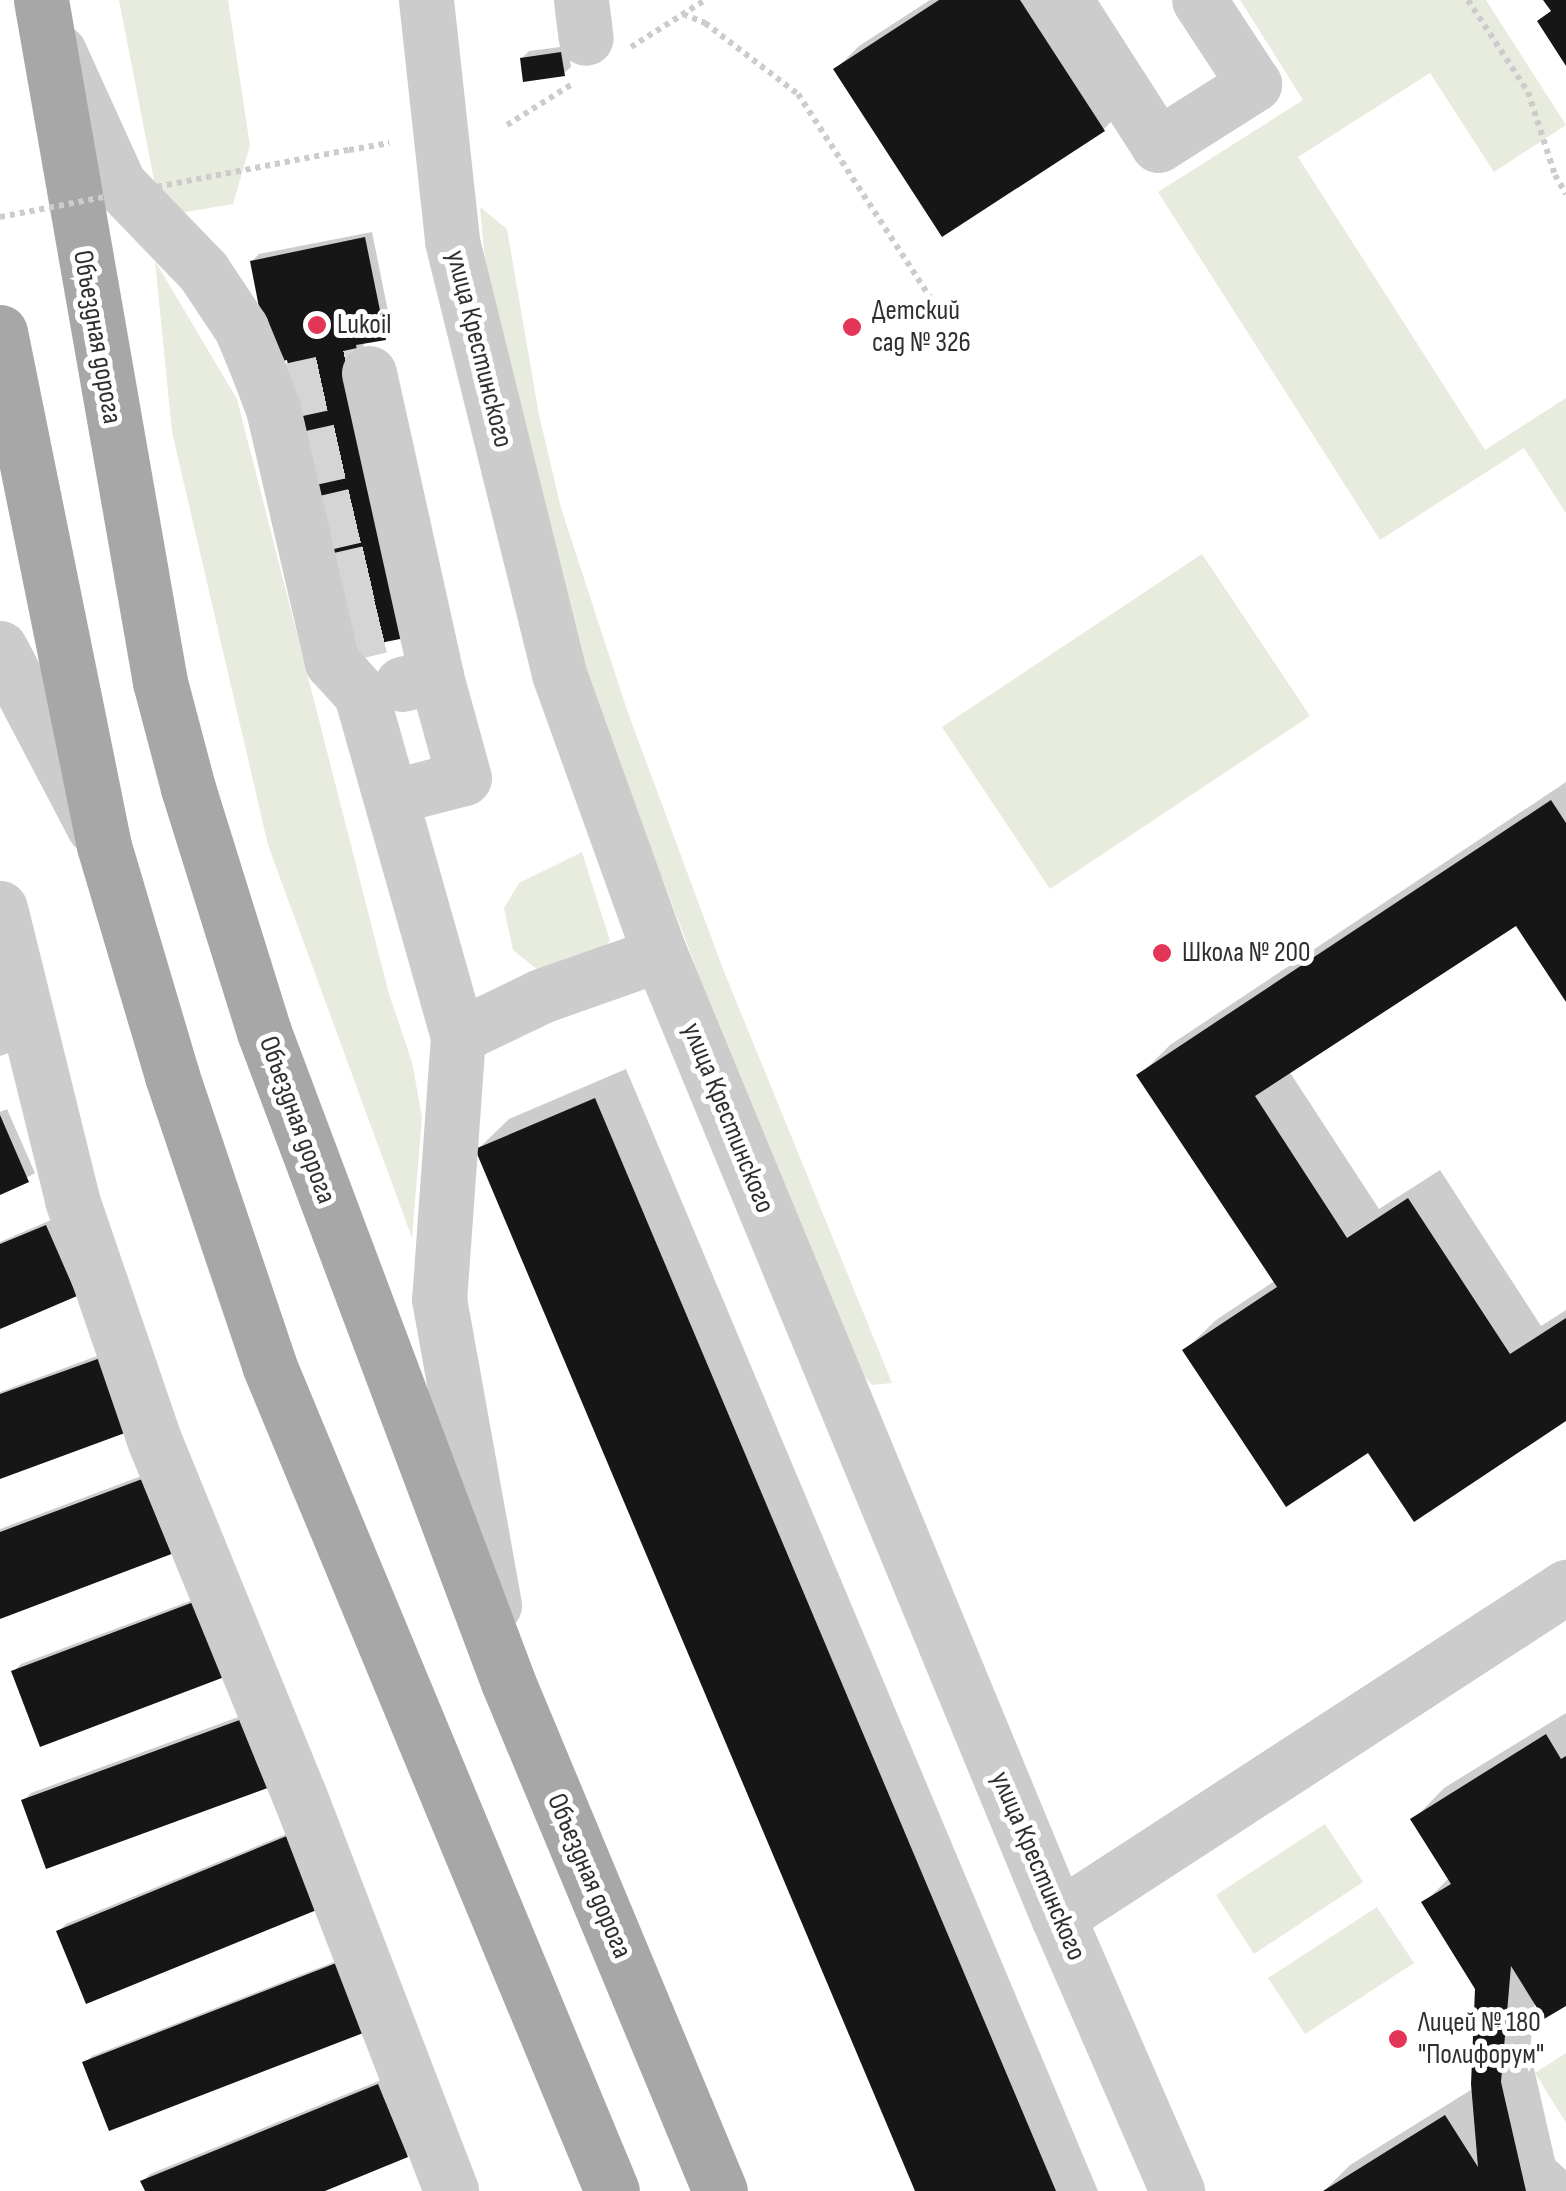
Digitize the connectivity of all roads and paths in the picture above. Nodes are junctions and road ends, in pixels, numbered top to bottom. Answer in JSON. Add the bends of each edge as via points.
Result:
{"nodes":[{"id":1,"x":426,"y":0,"type":"edge"},
{"id":2,"x":1065,"y":0,"type":"edge"},
{"id":3,"x":1199,"y":0,"type":"edge"},
{"id":4,"x":1468,"y":0,"type":"edge"},
{"id":5,"x":43,"y":10,"type":"edge"},
{"id":6,"x":683,"y":14,"type":"dead end"},
{"id":7,"x":388,"y":142,"type":"dead end"},
{"id":8,"x":1566,"y":194,"type":"edge"},
{"id":9,"x":0,"y":216,"type":"edge"},
{"id":10,"x":935,"y":305,"type":"dead end"},
{"id":11,"x":0,"y":332,"type":"edge"},
{"id":12,"x":369,"y":373,"type":"dead end"},
{"id":13,"x":0,"y":648,"type":"edge"},
{"id":14,"x":436,"y":676,"type":"junction"},
{"id":15,"x":361,"y":694,"type":"junction"},
{"id":16,"x":390,"y":797,"type":"junction"},
{"id":17,"x":104,"y":846,"type":"junction"},
{"id":18,"x":0,"y":908,"type":"edge"},
{"id":19,"x":660,"y":954,"type":"junction"},
{"id":20,"x":458,"y":1036,"type":"junction"},
{"id":21,"x":1566,"y":1587,"type":"edge"},
{"id":22,"x":508,"y":1682,"type":"junction"},
{"id":23,"x":1058,"y":1917,"type":"junction"},
{"id":24,"x":451,"y":2191,"type":"edge"},
{"id":25,"x":612,"y":2191,"type":"edge"},
{"id":26,"x":720,"y":2191,"type":"edge"},
{"id":27,"x":1177,"y":2191,"type":"edge"}],
"edges":[{"from":1,"to":19,"type":"street","name":"улица Крестинского","via":[[415,80],[452,241],[559,674]]},
{"from":2,"to":3,"type":"street","via":[[1158,145],[1254,84]]},
{"from":4,"to":8,"type":"path","via":[[1528,92]]},
{"from":5,"to":15,"type":"street","via":[[119,184],[202,271],[240,328],[272,409],[332,662]]},
{"from":5,"to":22,"type":"main road","name":"Объездная дорога","via":[[149,626],[188,788],[264,1032]]},
{"from":6,"to":10,"type":"path","via":[[705,23],[798,94]]},
{"from":7,"to":9,"type":"path","bridge":true},
{"from":11,"to":17,"type":"main road"},
{"from":12,"to":14,"type":"street"},
{"from":13,"to":17,"type":"street"},
{"from":14,"to":15,"type":"street"},
{"from":14,"to":16,"type":"street","via":[[464,778]]},
{"from":15,"to":16,"type":"street"},
{"from":16,"to":20,"type":"street"},
{"from":17,"to":25,"type":"main road","via":[[172,1076],[270,1365]]},
{"from":18,"to":24,"type":"street","via":[[72,1200],[156,1442]]},
{"from":19,"to":20,"type":"street","via":[[541,996]]},
{"from":19,"to":23,"type":"street","name":"улица Крестинского"},
{"from":20,"to":22,"type":"street","via":[[438,1298]]},
{"from":21,"to":23,"type":"street"},
{"from":22,"to":26,"type":"main road","name":"Объездная дорога"},
{"from":23,"to":27,"type":"street","name":"улица Крестинского"}]}
